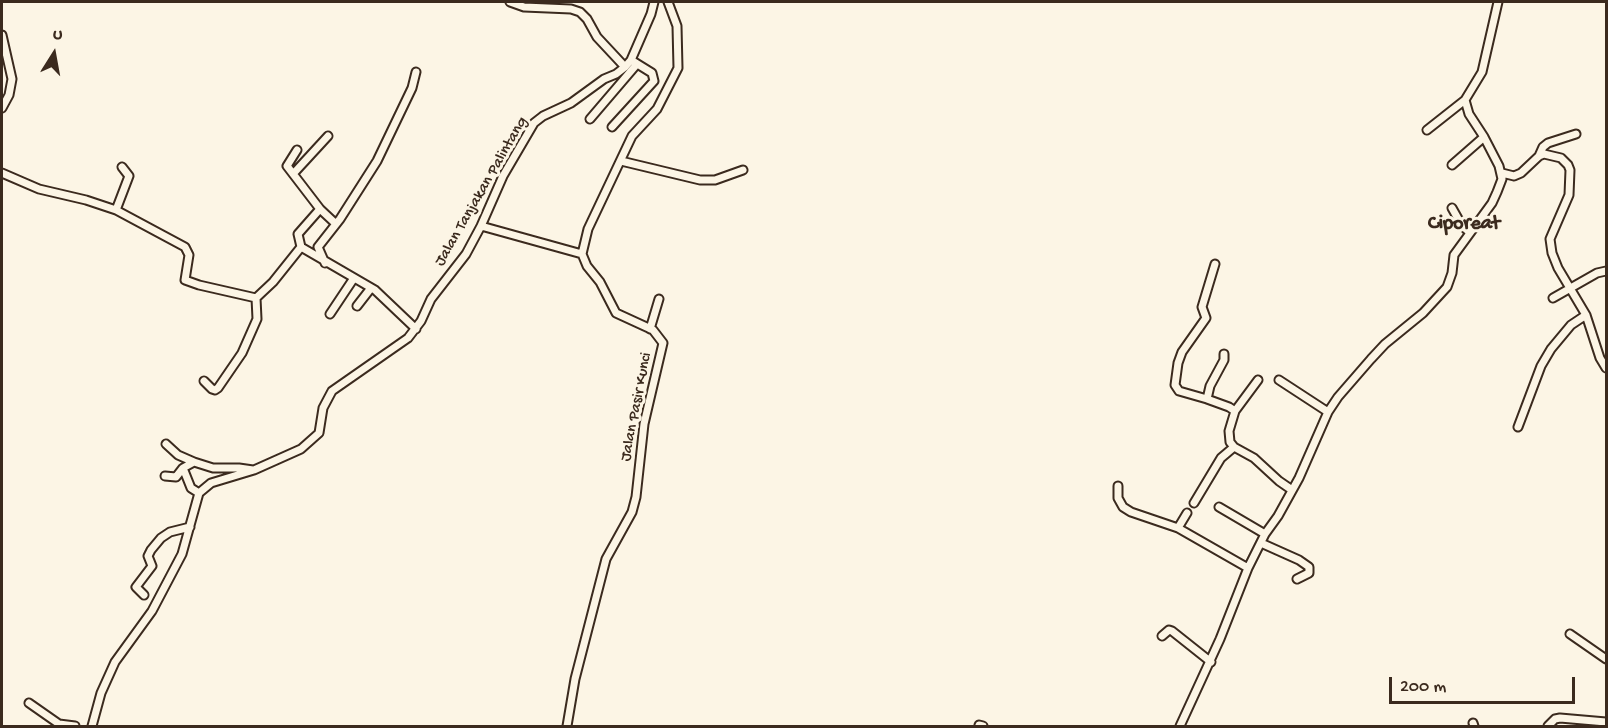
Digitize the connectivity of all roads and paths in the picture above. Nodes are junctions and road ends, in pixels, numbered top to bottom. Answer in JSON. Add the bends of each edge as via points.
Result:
{"nodes":[{"id":1,"x":510,"y":2,"type":"edge"},
{"id":2,"x":654,"y":2,"type":"edge"},
{"id":3,"x":668,"y":2,"type":"edge"},
{"id":4,"x":1498,"y":2,"type":"edge"},
{"id":5,"x":2,"y":35,"type":"edge"},
{"id":6,"x":634,"y":62,"type":"junction"},
{"id":7,"x":625,"y":67,"type":"junction"},
{"id":8,"x":416,"y":72,"type":"dead end"},
{"id":9,"x":1465,"y":100,"type":"junction"},
{"id":10,"x":2,"y":108,"type":"edge"},
{"id":11,"x":590,"y":119,"type":"dead end"},
{"id":12,"x":612,"y":127,"type":"dead end"},
{"id":13,"x":1427,"y":130,"type":"dead end"},
{"id":14,"x":1576,"y":134,"type":"dead end"},
{"id":15,"x":328,"y":136,"type":"dead end"},
{"id":16,"x":1484,"y":137,"type":"junction"},
{"id":17,"x":297,"y":150,"type":"dead end"},
{"id":18,"x":1539,"y":156,"type":"junction"},
{"id":19,"x":621,"y":160,"type":"junction"},
{"id":20,"x":1452,"y":165,"type":"dead end"},
{"id":21,"x":122,"y":167,"type":"dead end"},
{"id":22,"x":742,"y":170,"type":"dead end"},
{"id":23,"x":2,"y":173,"type":"edge"},
{"id":24,"x":1502,"y":173,"type":"junction"},
{"id":25,"x":293,"y":174,"type":"junction"},
{"id":26,"x":1452,"y":208,"type":"dead end"},
{"id":27,"x":320,"y":209,"type":"junction"},
{"id":28,"x":116,"y":210,"type":"junction"},
{"id":29,"x":336,"y":224,"type":"junction"},
{"id":30,"x":481,"y":226,"type":"junction"},
{"id":31,"x":1470,"y":233,"type":"junction"},
{"id":32,"x":301,"y":247,"type":"junction"},
{"id":33,"x":582,"y":254,"type":"junction"},
{"id":34,"x":325,"y":263,"type":"junction"},
{"id":35,"x":1215,"y":264,"type":"dead end"},
{"id":36,"x":1606,"y":271,"type":"edge"},
{"id":37,"x":354,"y":278,"type":"junction"},
{"id":38,"x":371,"y":288,"type":"junction"},
{"id":39,"x":1570,"y":288,"type":"junction"},
{"id":40,"x":256,"y":298,"type":"junction"},
{"id":41,"x":1553,"y":298,"type":"dead end"},
{"id":42,"x":659,"y":299,"type":"dead end"},
{"id":43,"x":357,"y":306,"type":"dead end"},
{"id":44,"x":330,"y":314,"type":"dead end"},
{"id":45,"x":1586,"y":315,"type":"junction"},
{"id":46,"x":416,"y":329,"type":"junction"},
{"id":47,"x":650,"y":329,"type":"junction"},
{"id":48,"x":1224,"y":354,"type":"dead end"},
{"id":49,"x":1606,"y":368,"type":"edge"},
{"id":50,"x":1258,"y":380,"type":"dead end"},
{"id":51,"x":1279,"y":380,"type":"dead end"},
{"id":52,"x":204,"y":381,"type":"dead end"},
{"id":53,"x":1206,"y":399,"type":"junction"},
{"id":54,"x":1235,"y":411,"type":"junction"},
{"id":55,"x":1328,"y":412,"type":"junction"},
{"id":56,"x":1518,"y":427,"type":"dead end"},
{"id":57,"x":166,"y":444,"type":"dead end"},
{"id":58,"x":1234,"y":447,"type":"junction"},
{"id":59,"x":194,"y":462,"type":"junction"},
{"id":60,"x":183,"y":468,"type":"junction"},
{"id":61,"x":254,"y":470,"type":"junction"},
{"id":62,"x":165,"y":476,"type":"dead end"},
{"id":63,"x":1118,"y":486,"type":"dead end"},
{"id":64,"x":1292,"y":490,"type":"junction"},
{"id":65,"x":199,"y":493,"type":"junction"},
{"id":66,"x":1194,"y":503,"type":"dead end"},
{"id":67,"x":1219,"y":507,"type":"dead end"},
{"id":68,"x":1187,"y":513,"type":"dead end"},
{"id":69,"x":190,"y":527,"type":"junction"},
{"id":70,"x":1178,"y":528,"type":"junction"},
{"id":71,"x":1265,"y":534,"type":"junction"},
{"id":72,"x":1261,"y":543,"type":"junction"},
{"id":73,"x":1248,"y":568,"type":"junction"},
{"id":74,"x":1297,"y":579,"type":"dead end"},
{"id":75,"x":144,"y":595,"type":"dead end"},
{"id":76,"x":1570,"y":634,"type":"dead end"},
{"id":77,"x":1162,"y":636,"type":"dead end"},
{"id":78,"x":1606,"y":659,"type":"edge"},
{"id":79,"x":1211,"y":662,"type":"junction"},
{"id":80,"x":29,"y":703,"type":"dead end"},
{"id":81,"x":1606,"y":722,"type":"edge"},
{"id":82,"x":75,"y":726,"type":"edge"},
{"id":83,"x":92,"y":726,"type":"edge"},
{"id":84,"x":567,"y":726,"type":"edge"},
{"id":85,"x":1180,"y":726,"type":"edge"},
{"id":86,"x":1548,"y":726,"type":"edge"}],
"edges":[{"from":1,"to":7,"type":"street","via":[[580,12]]},
{"from":2,"to":6,"type":"street","name":"Jalan Tanjakan Palintang"},
{"from":3,"to":19,"type":"street","via":[[677,26],[678,68],[657,109],[632,136]]},
{"from":4,"to":9,"type":"street","via":[[1482,72]]},
{"from":5,"to":10,"type":"street","via":[[12,80]]},
{"from":6,"to":7,"type":"street","name":"Jalan Tanjakan Palintang"},
{"from":6,"to":11,"type":"street"},
{"from":6,"to":12,"type":"street","via":[[652,73],[654,81]]},
{"from":7,"to":30,"type":"street","name":"Jalan Tanjakan Palintang","via":[[534,123],[503,176]]},
{"from":8,"to":29,"type":"street","via":[[377,161]]},
{"from":9,"to":13,"type":"street"},
{"from":9,"to":16,"type":"street"},
{"from":14,"to":18,"type":"street","via":[[1548,143]]},
{"from":15,"to":25,"type":"street"},
{"from":16,"to":20,"type":"street"},
{"from":16,"to":24,"type":"street"},
{"from":17,"to":25,"type":"street","via":[[287,166]]},
{"from":18,"to":24,"type":"street","via":[[1521,173]]},
{"from":18,"to":39,"type":"street","via":[[1561,158],[1570,170],[1569,195],[1550,243]]},
{"from":19,"to":22,"type":"street","via":[[700,180],[716,180]]},
{"from":19,"to":33,"type":"street","via":[[588,229]]},
{"from":21,"to":28,"type":"street","via":[[129,176]]},
{"from":23,"to":28,"type":"street","via":[[39,189]]},
{"from":24,"to":31,"type":"street","via":[[1492,203]]},
{"from":25,"to":27,"type":"street"},
{"from":26,"to":31,"type":"street"},
{"from":27,"to":29,"type":"street"},
{"from":27,"to":32,"type":"street","via":[[298,234]]},
{"from":28,"to":40,"type":"street","via":[[185,247],[189,255],[184,280]]},
{"from":29,"to":34,"type":"street","via":[[318,248]]},
{"from":30,"to":33,"type":"street"},
{"from":30,"to":46,"type":"street","name":"Jalan Tanjakan Palintang","via":[[464,258],[431,299]]},
{"from":31,"to":55,"type":"street","via":[[1455,255],[1447,286],[1423,313],[1385,344]]},
{"from":32,"to":34,"type":"street"},
{"from":32,"to":40,"type":"street"},
{"from":33,"to":47,"type":"street","name":"Jalan Pasir Kunci","via":[[616,313]]},
{"from":34,"to":37,"type":"street"},
{"from":35,"to":53,"type":"street","via":[[1202,307],[1206,318],[1182,352],[1175,385],[1179,391]]},
{"from":36,"to":39,"type":"street"},
{"from":37,"to":38,"type":"street"},
{"from":37,"to":44,"type":"street"},
{"from":38,"to":43,"type":"street"},
{"from":38,"to":46,"type":"street"},
{"from":39,"to":41,"type":"street"},
{"from":39,"to":45,"type":"street"},
{"from":40,"to":52,"type":"street","via":[[256,319],[242,353],[218,388],[212,389]]},
{"from":42,"to":47,"type":"street"},
{"from":45,"to":49,"type":"street"},
{"from":45,"to":56,"type":"street","via":[[1571,325],[1540,366]]},
{"from":46,"to":61,"type":"street","name":"Jalan Tanjakan Palintang","via":[[403,343],[332,391],[323,408],[319,433],[308,444]]},
{"from":47,"to":84,"type":"street","name":"Jalan Pasir Kunci","via":[[661,339],[663,348],[644,424],[636,497],[606,559]]},
{"from":48,"to":53,"type":"street"},
{"from":50,"to":54,"type":"street"},
{"from":51,"to":55,"type":"street"},
{"from":53,"to":54,"type":"street"},
{"from":54,"to":58,"type":"street","via":[[1229,431]]},
{"from":55,"to":64,"type":"street"},
{"from":57,"to":59,"type":"street"},
{"from":58,"to":64,"type":"street","via":[[1254,458]]},
{"from":58,"to":66,"type":"street","via":[[1221,458]]},
{"from":59,"to":60,"type":"street"},
{"from":59,"to":61,"type":"street","via":[[213,468]]},
{"from":60,"to":62,"type":"street","via":[[176,477]]},
{"from":60,"to":65,"type":"street","via":[[191,488]]},
{"from":61,"to":65,"type":"street","name":"Jalan Tanjakan Palintang","via":[[211,483]]},
{"from":63,"to":70,"type":"street","via":[[1123,507]]},
{"from":64,"to":71,"type":"street"},
{"from":65,"to":69,"type":"street"},
{"from":67,"to":71,"type":"street"},
{"from":68,"to":70,"type":"street"},
{"from":69,"to":75,"type":"street","via":[[170,532],[151,550],[148,556],[152,566],[136,587]]},
{"from":69,"to":83,"type":"street","via":[[182,554],[152,611],[114,662]]},
{"from":70,"to":73,"type":"street"},
{"from":71,"to":72,"type":"street"},
{"from":72,"to":73,"type":"street"},
{"from":72,"to":74,"type":"street","via":[[1309,567],[1309,573]]},
{"from":73,"to":79,"type":"street"},
{"from":76,"to":78,"type":"street"},
{"from":77,"to":79,"type":"street","via":[[1172,631]]},
{"from":79,"to":85,"type":"street"},
{"from":80,"to":82,"type":"street","via":[[59,724]]},
{"from":81,"to":86,"type":"street","via":[[1560,718]]}]}
